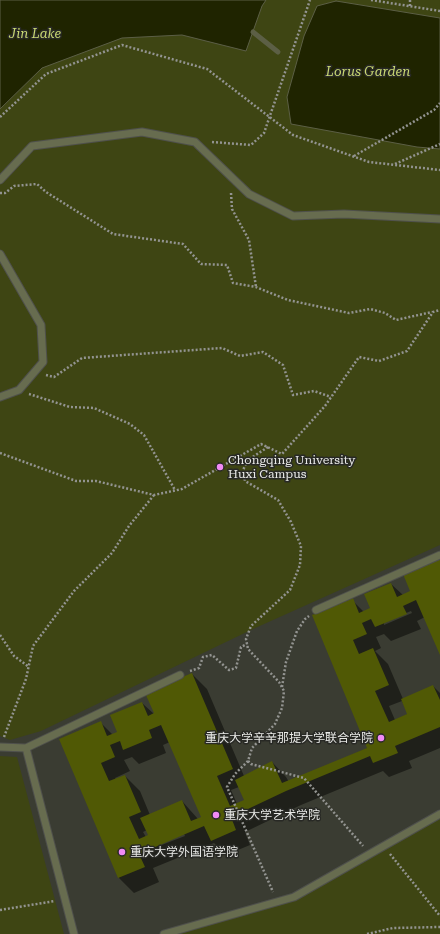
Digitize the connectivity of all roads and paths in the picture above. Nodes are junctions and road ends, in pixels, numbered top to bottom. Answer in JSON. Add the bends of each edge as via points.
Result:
{"nodes":[{"id":1,"x":310,"y":0,"type":"edge"},
{"id":2,"x":371,"y":0,"type":"edge"},
{"id":3,"x":410,"y":0,"type":"edge"},
{"id":4,"x":410,"y":6,"type":"junction"},
{"id":5,"x":440,"y":11,"type":"edge"},
{"id":6,"x":440,"y":103,"type":"edge"},
{"id":7,"x":269,"y":116,"type":"junction"},
{"id":8,"x":0,"y":117,"type":"edge"},
{"id":9,"x":195,"y":142,"type":"junction"},
{"id":10,"x":440,"y":144,"type":"edge"},
{"id":11,"x":440,"y":147,"type":"edge"},
{"id":12,"x":433,"y":148,"type":"junction"},
{"id":13,"x":353,"y":156,"type":"junction"},
{"id":14,"x":394,"y":165,"type":"junction"},
{"id":15,"x":440,"y":170,"type":"edge"},
{"id":16,"x":231,"y":176,"type":"junction"},
{"id":17,"x":0,"y":180,"type":"edge"},
{"id":18,"x":0,"y":193,"type":"edge"},
{"id":19,"x":440,"y":219,"type":"edge"},
{"id":20,"x":0,"y":254,"type":"edge"},
{"id":21,"x":256,"y":287,"type":"junction"},
{"id":22,"x":440,"y":310,"type":"edge"},
{"id":23,"x":432,"y":312,"type":"junction"},
{"id":24,"x":33,"y":374,"type":"junction"},
{"id":25,"x":19,"y":390,"type":"junction"},
{"id":26,"x":0,"y":397,"type":"edge"},
{"id":27,"x":331,"y":397,"type":"junction"},
{"id":28,"x":268,"y":447,"type":"junction"},
{"id":29,"x":0,"y":453,"type":"edge"},
{"id":30,"x":175,"y":490,"type":"junction"},
{"id":31,"x":154,"y":495,"type":"junction"},
{"id":32,"x":440,"y":555,"type":"edge"},
{"id":33,"x":316,"y":610,"type":"joint"},
{"id":34,"x":0,"y":635,"type":"edge"},
{"id":35,"x":247,"y":644,"type":"junction"},
{"id":36,"x":29,"y":667,"type":"junction"},
{"id":37,"x":180,"y":675,"type":"joint"},
{"id":38,"x":282,"y":687,"type":"junction"},
{"id":39,"x":4,"y":737,"type":"dead end"},
{"id":40,"x":0,"y":746,"type":"edge"},
{"id":41,"x":26,"y":748,"type":"junction"},
{"id":42,"x":248,"y":761,"type":"junction"},
{"id":43,"x":440,"y":814,"type":"edge"},
{"id":44,"x":384,"y":846,"type":"junction"},
{"id":45,"x":370,"y":854,"type":"junction"},
{"id":46,"x":274,"y":893,"type":"dead end"},
{"id":47,"x":65,"y":900,"type":"junction"},
{"id":48,"x":0,"y":910,"type":"edge"},
{"id":49,"x":440,"y":916,"type":"edge"},
{"id":50,"x":440,"y":927,"type":"edge"},
{"id":51,"x":74,"y":934,"type":"edge"},
{"id":52,"x":164,"y":934,"type":"edge"},
{"id":53,"x":367,"y":934,"type":"edge"}],
"edges":[{"from":1,"to":7,"type":"path"},
{"from":2,"to":4,"type":"path"},
{"from":3,"to":4,"type":"path"},
{"from":4,"to":5,"type":"path"},
{"from":6,"to":13,"type":"path","via":[[434,110]]},
{"from":7,"to":8,"type":"path","via":[[207,69],[122,45],[46,74]]},
{"from":7,"to":9,"type":"path","via":[[264,133],[251,145]]},
{"from":7,"to":13,"type":"path","via":[[293,135]]},
{"from":9,"to":16,"type":"lane"},
{"from":9,"to":17,"type":"lane","via":[[142,132],[32,146]]},
{"from":10,"to":12,"type":"path"},
{"from":11,"to":12,"type":"path"},
{"from":12,"to":14,"type":"path"},
{"from":13,"to":14,"type":"path","via":[[369,162]]},
{"from":14,"to":15,"type":"path"},
{"from":16,"to":19,"type":"lane","via":[[249,194],[293,216],[344,214]]},
{"from":16,"to":21,"type":"path","via":[[232,209],[249,240]]},
{"from":18,"to":21,"type":"path","via":[[5,193],[14,186],[38,184],[46,192],[113,234],[183,244],[201,264],[227,265],[232,282]]},
{"from":20,"to":24,"type":"lane","via":[[41,325],[43,362]]},
{"from":21,"to":23,"type":"path","via":[[288,300],[349,313],[370,308],[386,313],[396,320]]},
{"from":22,"to":23,"type":"path"},
{"from":23,"to":27,"type":"path","via":[[407,351],[379,361],[359,357]]},
{"from":24,"to":25,"type":"lane"},
{"from":24,"to":27,"type":"path","via":[[54,377],[82,358],[222,348],[240,356],[263,352],[283,364],[293,395],[314,391]]},
{"from":25,"to":26,"type":"lane"},
{"from":25,"to":30,"type":"path","via":[[70,407],[94,408],[130,424],[144,435]]},
{"from":27,"to":28,"type":"path","via":[[282,454]]},
{"from":28,"to":30,"type":"path","via":[[261,444],[182,489]]},
{"from":28,"to":35,"type":"path","via":[[248,460],[243,470],[245,481],[278,500],[301,546],[300,566],[290,590],[251,626],[246,639]]},
{"from":29,"to":31,"type":"path","via":[[76,481],[96,481]]},
{"from":30,"to":31,"type":"path"},
{"from":31,"to":36,"type":"path","via":[[129,526],[112,553],[74,591],[33,646]]},
{"from":32,"to":33,"type":"lane"},
{"from":33,"to":38,"type":"path","via":[[305,619],[297,631],[286,662]]},
{"from":34,"to":36,"type":"path","via":[[14,656]]},
{"from":35,"to":37,"type":"path","via":[[241,647],[236,668],[230,670],[212,655],[203,657],[199,668]]},
{"from":35,"to":38,"type":"path","via":[[248,649]]},
{"from":36,"to":39,"type":"path"},
{"from":37,"to":41,"type":"lane"},
{"from":38,"to":42,"type":"path","via":[[282,708],[275,724],[252,748]]},
{"from":40,"to":41,"type":"lane"},
{"from":41,"to":47,"type":"lane"},
{"from":42,"to":45,"type":"path","via":[[304,778]]},
{"from":42,"to":46,"type":"path","via":[[227,787]]},
{"from":43,"to":44,"type":"lane"},
{"from":44,"to":45,"type":"lane"},
{"from":44,"to":49,"type":"path"},
{"from":45,"to":52,"type":"lane","via":[[294,897]]},
{"from":47,"to":48,"type":"path"},
{"from":47,"to":51,"type":"lane"},
{"from":50,"to":53,"type":"path","via":[[393,928]]}]}
